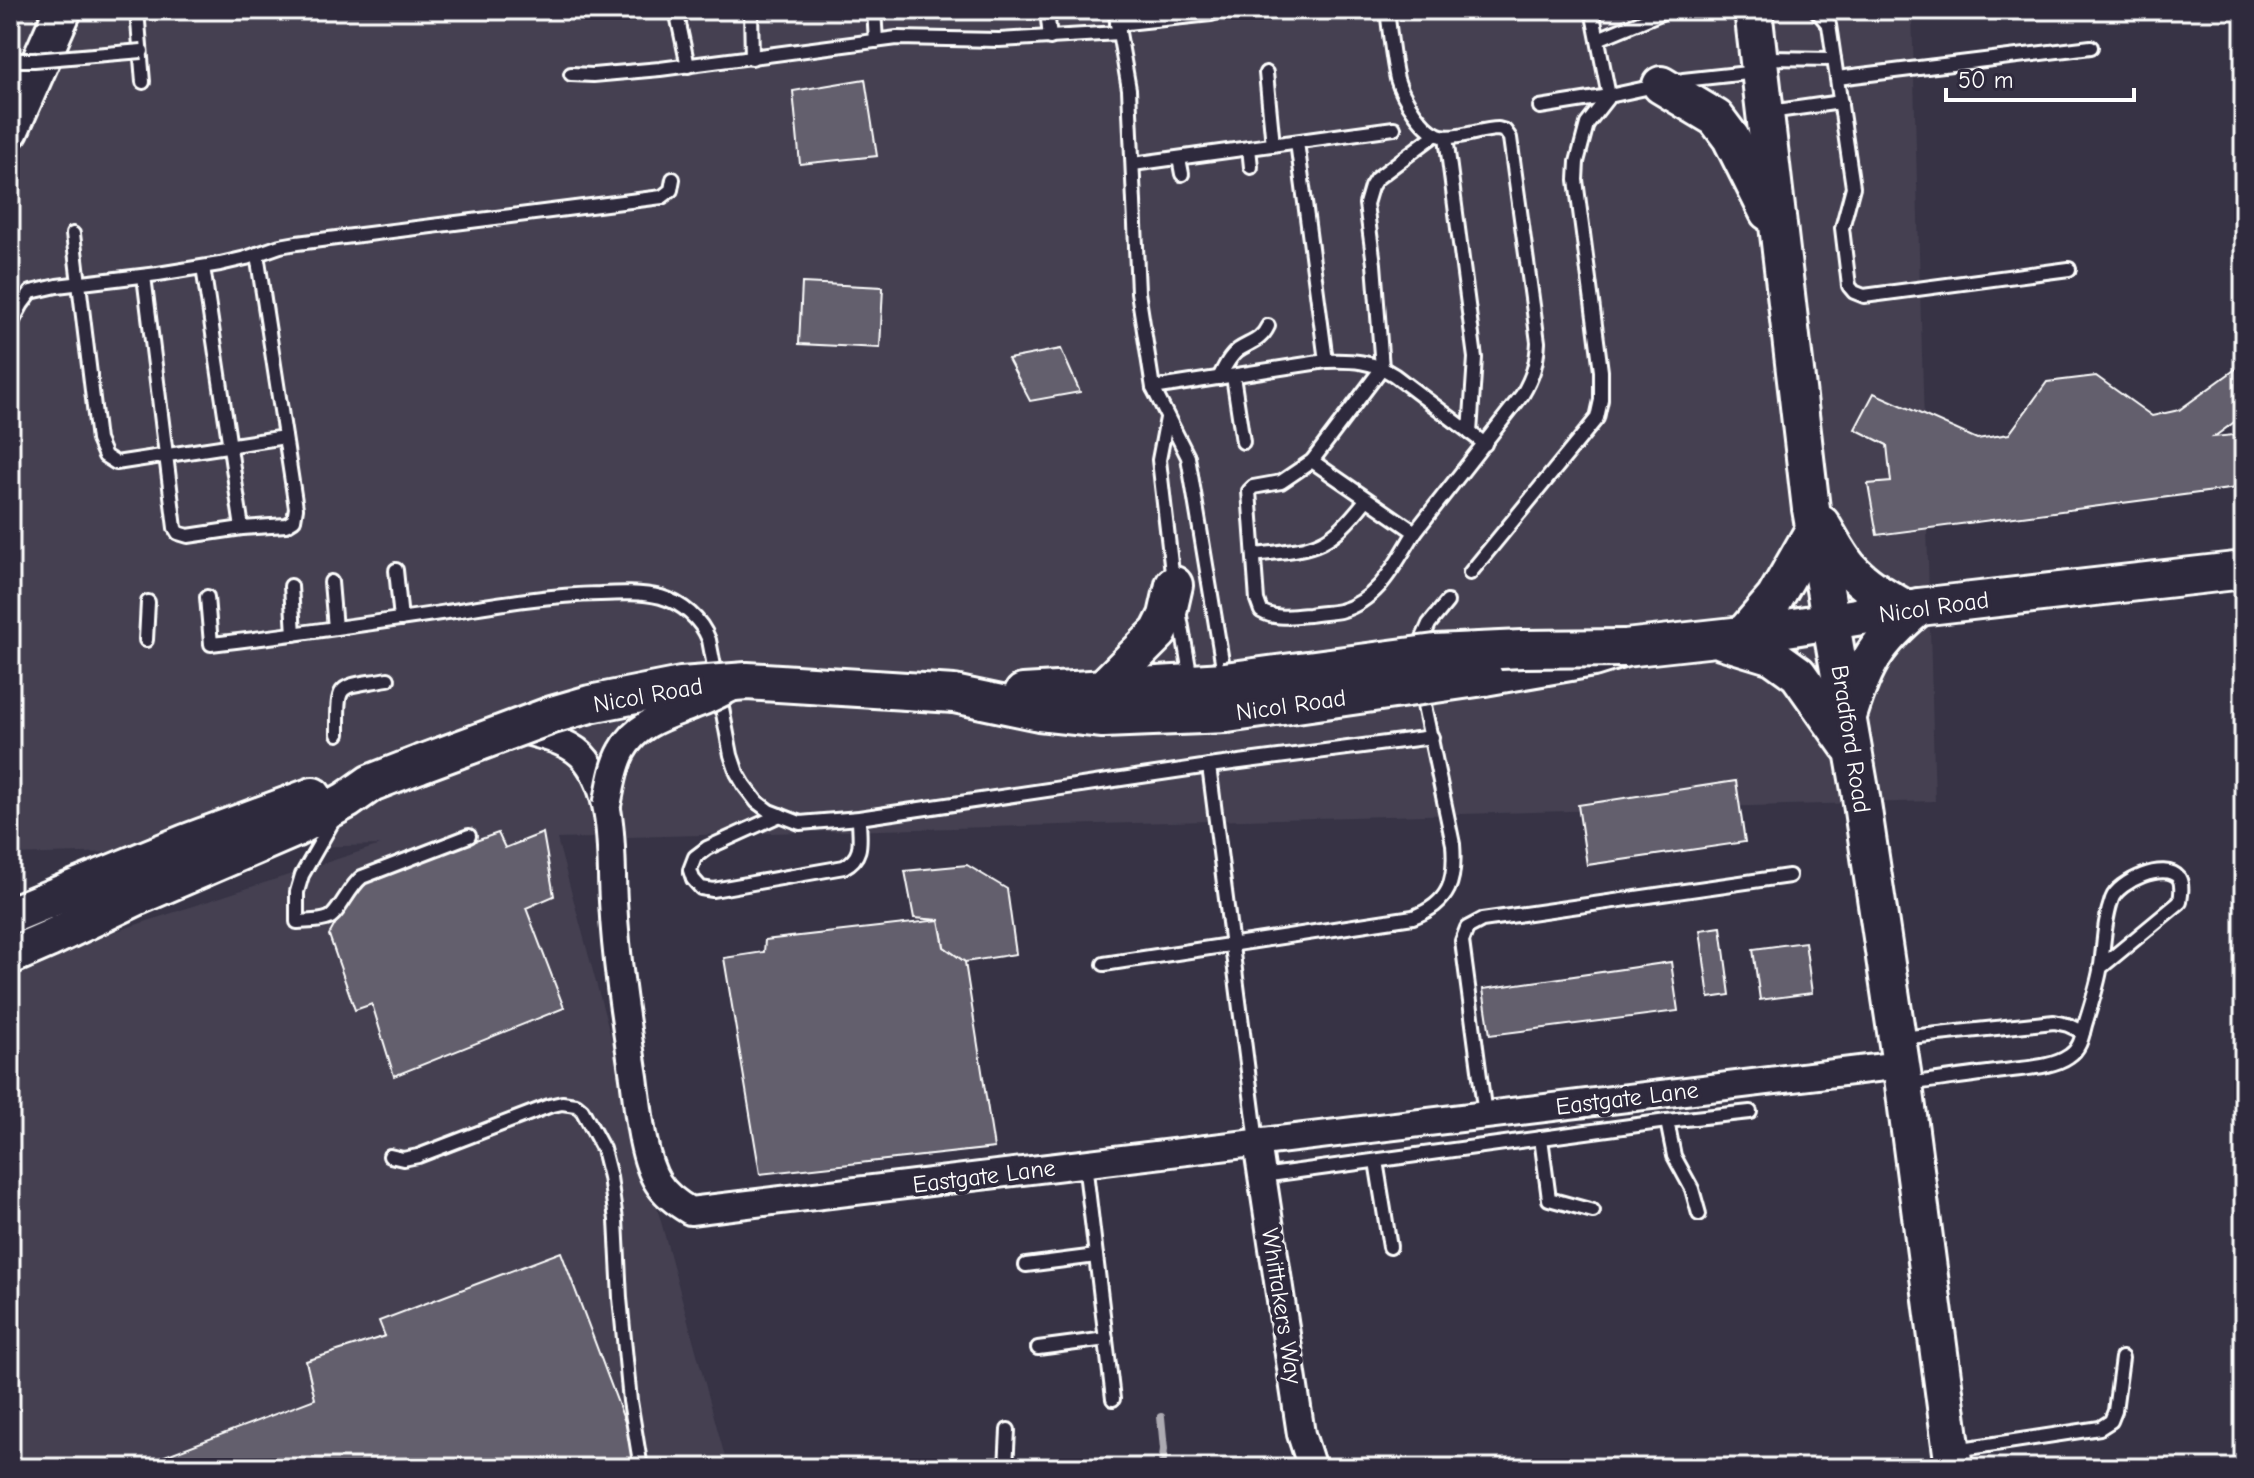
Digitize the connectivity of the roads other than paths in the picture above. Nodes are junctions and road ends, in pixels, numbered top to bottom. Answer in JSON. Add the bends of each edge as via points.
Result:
{"nodes":[{"id":1,"x":63,"y":10,"type":"edge"},
{"id":2,"x":137,"y":10,"type":"edge"},
{"id":3,"x":676,"y":10,"type":"edge"},
{"id":4,"x":751,"y":10,"type":"edge"},
{"id":5,"x":874,"y":10,"type":"edge"},
{"id":6,"x":1047,"y":10,"type":"edge"},
{"id":7,"x":1115,"y":10,"type":"edge"},
{"id":8,"x":1387,"y":10,"type":"edge"},
{"id":9,"x":1592,"y":10,"type":"edge"},
{"id":10,"x":1664,"y":10,"type":"edge"},
{"id":11,"x":1753,"y":10,"type":"edge"},
{"id":12,"x":1816,"y":10,"type":"edge"},
{"id":13,"x":1215,"y":11,"type":"edge"},
{"id":14,"x":1158,"y":15,"type":"edge"},
{"id":15,"x":1118,"y":28,"type":"junction"},
{"id":16,"x":1050,"y":38,"type":"junction"},
{"id":17,"x":1598,"y":39,"type":"junction"},
{"id":18,"x":876,"y":41,"type":"junction"},
{"id":19,"x":2091,"y":47,"type":"dead end"},
{"id":20,"x":142,"y":51,"type":"junction"},
{"id":21,"x":10,"y":56,"type":"edge"},
{"id":22,"x":752,"y":58,"type":"junction"},
{"id":23,"x":1834,"y":59,"type":"junction"},
{"id":24,"x":1760,"y":65,"type":"junction"},
{"id":25,"x":688,"y":66,"type":"junction"},
{"id":26,"x":1266,"y":73,"type":"dead end"},
{"id":27,"x":571,"y":74,"type":"dead end"},
{"id":28,"x":1837,"y":78,"type":"junction"},
{"id":29,"x":143,"y":82,"type":"dead end"},
{"id":30,"x":1661,"y":85,"type":"junction"},
{"id":31,"x":1609,"y":96,"type":"junction"},
{"id":32,"x":1841,"y":102,"type":"junction"},
{"id":33,"x":1540,"y":107,"type":"dead end"},
{"id":34,"x":1765,"y":113,"type":"junction"},
{"id":35,"x":1394,"y":128,"type":"dead end"},
{"id":36,"x":10,"y":130,"type":"edge"},
{"id":37,"x":1441,"y":136,"type":"junction"},
{"id":38,"x":1297,"y":142,"type":"junction"},
{"id":39,"x":1273,"y":145,"type":"junction"},
{"id":40,"x":1249,"y":148,"type":"junction"},
{"id":41,"x":1179,"y":158,"type":"junction"},
{"id":42,"x":1133,"y":164,"type":"junction"},
{"id":43,"x":1251,"y":167,"type":"dead end"},
{"id":44,"x":1182,"y":174,"type":"dead end"},
{"id":45,"x":673,"y":179,"type":"dead end"},
{"id":46,"x":73,"y":234,"type":"dead end"},
{"id":47,"x":1780,"y":235,"type":"junction"},
{"id":48,"x":257,"y":254,"type":"junction"},
{"id":49,"x":203,"y":267,"type":"junction"},
{"id":50,"x":2069,"y":269,"type":"dead end"},
{"id":51,"x":144,"y":276,"type":"junction"},
{"id":52,"x":78,"y":283,"type":"junction"},
{"id":53,"x":10,"y":326,"type":"edge"},
{"id":54,"x":1268,"y":326,"type":"dead end"},
{"id":55,"x":1326,"y":361,"type":"junction"},
{"id":56,"x":1382,"y":368,"type":"junction"},
{"id":57,"x":1233,"y":376,"type":"junction"},
{"id":58,"x":1219,"y":378,"type":"junction"},
{"id":59,"x":1153,"y":388,"type":"junction"},
{"id":60,"x":1167,"y":418,"type":"junction"},
{"id":61,"x":1470,"y":433,"type":"junction"},
{"id":62,"x":285,"y":437,"type":"junction"},
{"id":63,"x":1243,"y":442,"type":"dead end"},
{"id":64,"x":1485,"y":444,"type":"junction"},
{"id":65,"x":229,"y":445,"type":"junction"},
{"id":66,"x":166,"y":456,"type":"junction"},
{"id":67,"x":1312,"y":461,"type":"junction"},
{"id":68,"x":1366,"y":500,"type":"junction"},
{"id":69,"x":1813,"y":519,"type":"junction"},
{"id":70,"x":242,"y":528,"type":"junction"},
{"id":71,"x":1415,"y":532,"type":"junction"},
{"id":72,"x":1254,"y":555,"type":"junction"},
{"id":73,"x":396,"y":570,"type":"dead end"},
{"id":74,"x":2244,"y":570,"type":"edge"},
{"id":75,"x":1470,"y":573,"type":"dead end"},
{"id":76,"x":331,"y":582,"type":"dead end"},
{"id":77,"x":1174,"y":585,"type":"junction"},
{"id":78,"x":291,"y":586,"type":"dead end"},
{"id":79,"x":207,"y":597,"type":"dead end"},
{"id":80,"x":148,"y":602,"type":"dead end"},
{"id":81,"x":1447,"y":602,"type":"dead end"},
{"id":82,"x":1913,"y":608,"type":"junction"},
{"id":83,"x":401,"y":619,"type":"junction"},
{"id":84,"x":1832,"y":622,"type":"junction"},
{"id":85,"x":335,"y":628,"type":"junction"},
{"id":86,"x":294,"y":634,"type":"junction"},
{"id":87,"x":1728,"y":636,"type":"junction"},
{"id":88,"x":146,"y":640,"type":"dead end"},
{"id":89,"x":388,"y":679,"type":"dead end"},
{"id":90,"x":747,"y":681,"type":"junction"},
{"id":91,"x":1103,"y":688,"type":"junction"},
{"id":92,"x":954,"y":694,"type":"junction"},
{"id":93,"x":1209,"y":698,"type":"junction"},
{"id":94,"x":1847,"y":718,"type":"junction"},
{"id":95,"x":515,"y":728,"type":"junction"},
{"id":96,"x":338,"y":734,"type":"dead end"},
{"id":97,"x":1432,"y":737,"type":"junction"},
{"id":98,"x":1853,"y":753,"type":"junction"},
{"id":99,"x":1209,"y":766,"type":"junction"},
{"id":100,"x":352,"y":795,"type":"junction"},
{"id":101,"x":607,"y":805,"type":"junction"},
{"id":102,"x":780,"y":815,"type":"junction"},
{"id":103,"x":859,"y":818,"type":"junction"},
{"id":104,"x":469,"y":836,"type":"dead end"},
{"id":105,"x":1789,"y":876,"type":"dead end"},
{"id":106,"x":10,"y":915,"type":"edge"},
{"id":107,"x":1232,"y":943,"type":"junction"},
{"id":108,"x":10,"y":956,"type":"edge"},
{"id":109,"x":1104,"y":964,"type":"dead end"},
{"id":110,"x":2100,"y":968,"type":"junction"},
{"id":111,"x":2083,"y":1032,"type":"junction"},
{"id":112,"x":1900,"y":1063,"type":"junction"},
{"id":113,"x":1750,"y":1112,"type":"dead end"},
{"id":114,"x":1485,"y":1115,"type":"junction"},
{"id":115,"x":1667,"y":1121,"type":"junction"},
{"id":116,"x":1541,"y":1138,"type":"junction"},
{"id":117,"x":1257,"y":1142,"type":"junction"},
{"id":118,"x":390,"y":1156,"type":"dead end"},
{"id":119,"x":1376,"y":1161,"type":"junction"},
{"id":120,"x":1085,"y":1163,"type":"junction"},
{"id":121,"x":1262,"y":1176,"type":"junction"},
{"id":122,"x":1593,"y":1211,"type":"dead end"},
{"id":123,"x":1699,"y":1214,"type":"dead end"},
{"id":124,"x":1390,"y":1247,"type":"dead end"},
{"id":125,"x":1096,"y":1256,"type":"junction"},
{"id":126,"x":1026,"y":1265,"type":"dead end"},
{"id":127,"x":1106,"y":1339,"type":"junction"},
{"id":128,"x":1038,"y":1348,"type":"dead end"},
{"id":129,"x":2122,"y":1358,"type":"dead end"},
{"id":130,"x":1113,"y":1399,"type":"dead end"},
{"id":131,"x":1008,"y":1430,"type":"dead end"},
{"id":132,"x":1953,"y":1459,"type":"edge"},
{"id":133,"x":641,"y":1468,"type":"edge"},
{"id":134,"x":1006,"y":1468,"type":"edge"},
{"id":135,"x":1312,"y":1468,"type":"edge"}],
"edges":[{"from":1,"to":36,"type":"main road"},
{"from":2,"to":20,"type":"lane"},
{"from":3,"to":25,"type":"lane"},
{"from":4,"to":22,"type":"lane"},
{"from":5,"to":18,"type":"lane"},
{"from":6,"to":16,"type":"lane"},
{"from":7,"to":15,"type":"lane"},
{"from":8,"to":37,"type":"lane","via":[[1398,82],[1417,117]]},
{"from":9,"to":17,"type":"lane"},
{"from":10,"to":17,"type":"lane"},
{"from":11,"to":24,"type":"main road","name":"Bradford Road"},
{"from":12,"to":23,"type":"lane","via":[[1829,25]]},
{"from":13,"to":14,"type":"lane"},
{"from":14,"to":15,"type":"lane"},
{"from":15,"to":16,"type":"lane"},
{"from":15,"to":42,"type":"lane","via":[[1129,89]]},
{"from":16,"to":18,"type":"lane"},
{"from":17,"to":31,"type":"lane"},
{"from":18,"to":22,"type":"lane"},
{"from":19,"to":28,"type":"lane"},
{"from":20,"to":21,"type":"lane","bridge":true,"via":[[34,60]]},
{"from":20,"to":29,"type":"lane"},
{"from":22,"to":25,"type":"lane"},
{"from":23,"to":24,"type":"lane"},
{"from":23,"to":28,"type":"lane"},
{"from":24,"to":30,"type":"lane"},
{"from":24,"to":34,"type":"main road","name":"Bradford Road"},
{"from":25,"to":27,"type":"lane"},
{"from":26,"to":39,"type":"lane"},
{"from":28,"to":32,"type":"lane"},
{"from":30,"to":31,"type":"lane"},
{"from":30,"to":47,"type":"main road","via":[[1716,118]]},
{"from":31,"to":33,"type":"lane"},
{"from":31,"to":75,"type":"lane","via":[[1587,124],[1576,180],[1601,371],[1597,418]]},
{"from":32,"to":34,"type":"lane"},
{"from":32,"to":50,"type":"lane","via":[[1853,187],[1842,228],[1854,292],[1864,296]]},
{"from":34,"to":47,"type":"main road","name":"Bradford Road"},
{"from":35,"to":38,"type":"lane"},
{"from":37,"to":56,"type":"lane","via":[[1376,179],[1366,204]]},
{"from":37,"to":61,"type":"lane","via":[[1475,358]]},
{"from":37,"to":64,"type":"lane","via":[[1489,129],[1505,131],[1512,144],[1538,359],[1532,379]]},
{"from":38,"to":39,"type":"lane"},
{"from":38,"to":55,"type":"lane"},
{"from":39,"to":40,"type":"lane"},
{"from":40,"to":41,"type":"lane"},
{"from":40,"to":43,"type":"lane"},
{"from":41,"to":42,"type":"lane"},
{"from":41,"to":44,"type":"lane"},
{"from":42,"to":59,"type":"lane","via":[[1138,292]]},
{"from":45,"to":48,"type":"lane","via":[[671,190],[662,197],[297,243]]},
{"from":46,"to":52,"type":"lane"},
{"from":47,"to":69,"type":"main road","name":"Bradford Road"},
{"from":48,"to":49,"type":"lane"},
{"from":48,"to":62,"type":"lane"},
{"from":49,"to":51,"type":"lane"},
{"from":49,"to":65,"type":"lane"},
{"from":51,"to":52,"type":"lane"},
{"from":51,"to":66,"type":"lane"},
{"from":52,"to":53,"type":"lane","via":[[31,292]]},
{"from":52,"to":66,"type":"lane","via":[[98,440],[105,456],[116,463]]},
{"from":54,"to":58,"type":"lane","via":[[1238,350]]},
{"from":55,"to":56,"type":"lane"},
{"from":55,"to":57,"type":"lane"},
{"from":56,"to":61,"type":"lane"},
{"from":56,"to":67,"type":"lane"},
{"from":57,"to":58,"type":"lane"},
{"from":57,"to":63,"type":"lane"},
{"from":58,"to":59,"type":"lane"},
{"from":59,"to":60,"type":"lane"},
{"from":60,"to":77,"type":"lane","via":[[1159,460]]},
{"from":60,"to":93,"type":"lane","via":[[1188,457]]},
{"from":61,"to":64,"type":"lane"},
{"from":62,"to":65,"type":"lane"},
{"from":62,"to":70,"type":"lane","via":[[294,520]]},
{"from":64,"to":71,"type":"lane"},
{"from":65,"to":66,"type":"lane"},
{"from":65,"to":70,"type":"lane"},
{"from":66,"to":70,"type":"lane","via":[[178,533]]},
{"from":67,"to":68,"type":"lane"},
{"from":67,"to":72,"type":"lane","via":[[1281,482],[1249,491]]},
{"from":68,"to":71,"type":"lane"},
{"from":68,"to":72,"type":"lane","via":[[1322,543]]},
{"from":69,"to":82,"type":"main road","via":[[1847,566],[1877,593]]},
{"from":69,"to":84,"type":"main road","name":"Bradford Road"},
{"from":69,"to":87,"type":"main road","via":[[1775,598]]},
{"from":71,"to":72,"type":"lane","via":[[1377,589],[1338,611],[1281,618],[1261,611]]},
{"from":73,"to":83,"type":"lane"},
{"from":74,"to":82,"type":"main road","name":"Nicol Road"},
{"from":76,"to":85,"type":"lane"},
{"from":77,"to":91,"type":"main road","via":[[1159,632]]},
{"from":77,"to":93,"type":"lane","via":[[1187,648]]},
{"from":78,"to":86,"type":"lane"},
{"from":79,"to":86,"type":"lane","via":[[211,644]]},
{"from":80,"to":88,"type":"lane"},
{"from":81,"to":97,"type":"lane","via":[[1429,624],[1418,652]]},
{"from":82,"to":84,"type":"main road","name":"Nicol Road"},
{"from":82,"to":94,"type":"main road","via":[[1873,654]]},
{"from":83,"to":85,"type":"lane"},
{"from":83,"to":102,"type":"lane","via":[[571,595],[627,593],[671,600],[695,618],[709,640],[737,773],[757,802]]},
{"from":84,"to":87,"type":"main road","name":"Nicol Road"},
{"from":84,"to":94,"type":"main road","name":"Bradford Road"},
{"from":85,"to":86,"type":"lane"},
{"from":87,"to":93,"type":"main road","name":"Nicol Road","bridge":true,"via":[[1625,648],[1484,677]]},
{"from":87,"to":98,"type":"main road","via":[[1798,674]]},
{"from":89,"to":96,"type":"lane","via":[[341,690]]},
{"from":90,"to":92,"type":"main road","name":"Nicol Road","bridge":true},
{"from":90,"to":95,"type":"main road","name":"Nicol Road","bridge":true,"via":[[633,695]]},
{"from":90,"to":101,"type":"street","name":"Eastgate Lane","bridge":true,"via":[[651,722],[632,736],[622,751]]},
{"from":91,"to":92,"type":"main road","name":"Nicol Road"},
{"from":91,"to":93,"type":"main road","name":"Nicol Road"},
{"from":92,"to":93,"type":"main road","name":"Nicol Road","via":[[1103,719]]},
{"from":94,"to":98,"type":"main road","name":"Bradford Road"},
{"from":95,"to":100,"type":"main road","name":"Nicol Road","bridge":true,"via":[[382,778]]},
{"from":95,"to":101,"type":"street","bridge":true,"via":[[576,751],[586,760]]},
{"from":97,"to":99,"type":"lane"},
{"from":97,"to":107,"type":"lane","via":[[1455,868],[1438,903],[1413,917]]},
{"from":98,"to":112,"type":"main road","name":"Bradford Road"},
{"from":99,"to":103,"type":"lane"},
{"from":99,"to":107,"type":"lane"},
{"from":100,"to":104,"type":"lane","via":[[302,875],[297,922],[333,916],[362,877]]},
{"from":100,"to":106,"type":"main road","name":"Nicol Road","via":[[325,792]]},
{"from":100,"to":108,"type":"main road","name":"Nicol Road","via":[[294,829]]},
{"from":101,"to":120,"type":"street","name":"Eastgate Lane","via":[[615,950],[643,1140],[653,1174],[668,1195],[690,1211]]},
{"from":102,"to":103,"type":"lane","via":[[800,823]]},
{"from":102,"to":103,"type":"lane","via":[[707,848],[695,857],[693,879],[701,888],[713,890],[844,867],[859,851]]},
{"from":105,"to":114,"type":"lane","via":[[1482,920],[1467,928],[1462,941]]},
{"from":107,"to":109,"type":"lane"},
{"from":107,"to":117,"type":"lane"},
{"from":110,"to":110,"type":"lane","via":[[2116,890],[2152,871],[2178,877],[2180,902]]},
{"from":110,"to":111,"type":"lane"},
{"from":111,"to":112,"type":"lane","via":[[2054,1022]]},
{"from":111,"to":112,"type":"lane","via":[[2077,1049],[2055,1063]]},
{"from":112,"to":114,"type":"street","name":"Eastgate Lane"},
{"from":112,"to":132,"type":"main road","name":"Bradford Road"},
{"from":113,"to":115,"type":"lane"},
{"from":114,"to":117,"type":"street","name":"Eastgate Lane"},
{"from":115,"to":116,"type":"lane"},
{"from":115,"to":123,"type":"lane","via":[[1674,1156]]},
{"from":116,"to":119,"type":"lane"},
{"from":116,"to":122,"type":"lane","via":[[1549,1199]]},
{"from":117,"to":120,"type":"street","name":"Eastgate Lane"},
{"from":117,"to":121,"type":"street","name":"Whittakers Way"},
{"from":118,"to":133,"type":"lane","via":[[418,1156],[549,1106],[569,1104],[582,1110],[603,1149],[610,1177],[631,1417]]},
{"from":119,"to":121,"type":"lane"},
{"from":119,"to":124,"type":"lane"},
{"from":120,"to":125,"type":"lane"},
{"from":121,"to":135,"type":"street","name":"Whittakers Way","via":[[1301,1434]]},
{"from":125,"to":126,"type":"lane"},
{"from":125,"to":127,"type":"lane"},
{"from":127,"to":128,"type":"lane"},
{"from":127,"to":130,"type":"lane"},
{"from":129,"to":132,"type":"lane","via":[[2115,1411],[2100,1428]]},
{"from":131,"to":134,"type":"lane"}]}
